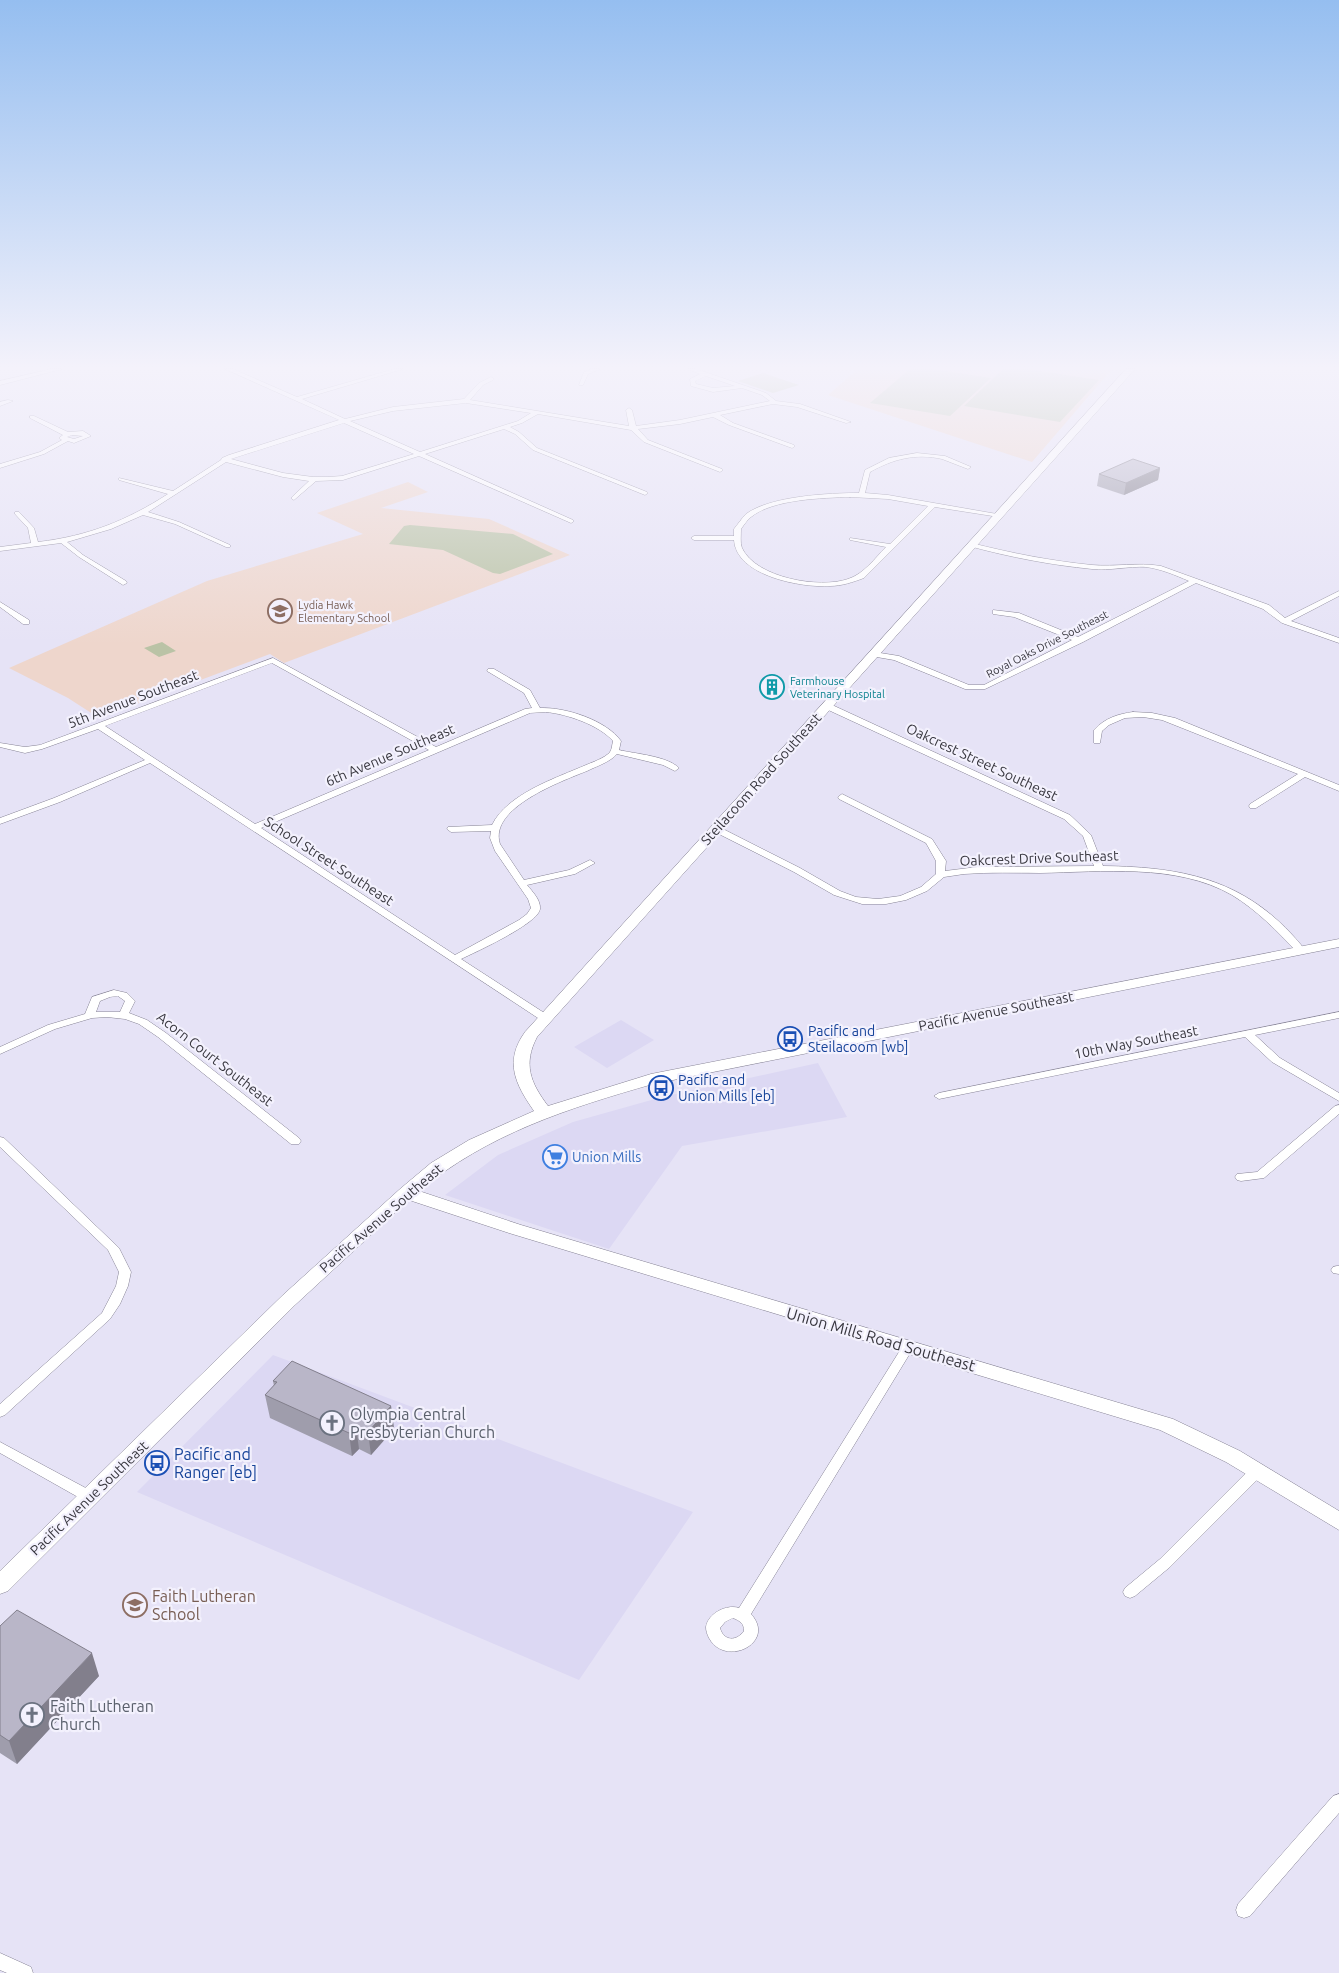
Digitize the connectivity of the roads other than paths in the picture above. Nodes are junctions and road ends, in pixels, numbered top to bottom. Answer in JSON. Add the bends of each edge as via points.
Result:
{"nodes":[{"id":1,"x":14,"y":461,"type":"edge"},
{"id":2,"x":221,"y":461,"type":"edge"},
{"id":3,"x":232,"y":461,"type":"edge"},
{"id":4,"x":399,"y":461,"type":"edge"},
{"id":5,"x":435,"y":461,"type":"edge"},
{"id":6,"x":565,"y":461,"type":"edge"},
{"id":7,"x":697,"y":461,"type":"edge"},
{"id":8,"x":891,"y":461,"type":"edge"},
{"id":9,"x":957,"y":461,"type":"edge"},
{"id":10,"x":1047,"y":461,"type":"edge"},
{"id":11,"x":1,"y":465,"type":"edge"},
{"id":12,"x":968,"y":467,"type":"dead end"},
{"id":13,"x":720,"y":470,"type":"dead end"},
{"id":14,"x":121,"y":479,"type":"dead end"},
{"id":15,"x":314,"y":480,"type":"junction"},
{"id":16,"x":174,"y":493,"type":"junction"},
{"id":17,"x":645,"y":493,"type":"dead end"},
{"id":18,"x":862,"y":494,"type":"junction"},
{"id":19,"x":294,"y":498,"type":"dead end"},
{"id":20,"x":933,"y":505,"type":"junction"},
{"id":21,"x":17,"y":513,"type":"dead end"},
{"id":22,"x":143,"y":513,"type":"junction"},
{"id":23,"x":997,"y":516,"type":"junction"},
{"id":24,"x":571,"y":521,"type":"dead end"},
{"id":25,"x":694,"y":538,"type":"dead end"},
{"id":26,"x":736,"y":538,"type":"junction"},
{"id":27,"x":852,"y":539,"type":"dead end"},
{"id":28,"x":62,"y":541,"type":"junction"},
{"id":29,"x":35,"y":545,"type":"junction"},
{"id":30,"x":971,"y":545,"type":"junction"},
{"id":31,"x":228,"y":546,"type":"dead end"},
{"id":32,"x":892,"y":546,"type":"junction"},
{"id":33,"x":0,"y":549,"type":"edge"},
{"id":34,"x":1196,"y":580,"type":"junction"},
{"id":35,"x":123,"y":583,"type":"dead end"},
{"id":36,"x":1339,"y":593,"type":"edge"},
{"id":37,"x":0,"y":604,"type":"edge"},
{"id":38,"x":996,"y":612,"type":"dead end"},
{"id":39,"x":1285,"y":621,"type":"junction"},
{"id":40,"x":26,"y":622,"type":"dead end"},
{"id":41,"x":1080,"y":640,"type":"junction"},
{"id":42,"x":1339,"y":641,"type":"edge"},
{"id":43,"x":874,"y":654,"type":"junction"},
{"id":44,"x":491,"y":671,"type":"dead end"},
{"id":45,"x":827,"y":706,"type":"junction"},
{"id":46,"x":537,"y":710,"type":"junction"},
{"id":47,"x":99,"y":726,"type":"junction"},
{"id":48,"x":1097,"y":741,"type":"dead end"},
{"id":49,"x":0,"y":745,"type":"edge"},
{"id":50,"x":435,"y":750,"type":"junction"},
{"id":51,"x":616,"y":751,"type":"junction"},
{"id":52,"x":151,"y":760,"type":"junction"},
{"id":53,"x":676,"y":768,"type":"dead end"},
{"id":54,"x":1304,"y":774,"type":"junction"},
{"id":55,"x":1339,"y":788,"type":"edge"},
{"id":56,"x":842,"y":797,"type":"dead end"},
{"id":57,"x":1253,"y":806,"type":"dead end"},
{"id":58,"x":0,"y":821,"type":"edge"},
{"id":59,"x":254,"y":828,"type":"junction"},
{"id":60,"x":495,"y":828,"type":"junction"},
{"id":61,"x":451,"y":829,"type":"dead end"},
{"id":62,"x":716,"y":829,"type":"junction"},
{"id":63,"x":590,"y":863,"type":"dead end"},
{"id":64,"x":1100,"y":869,"type":"junction"},
{"id":65,"x":940,"y":876,"type":"junction"},
{"id":66,"x":522,"y":883,"type":"junction"},
{"id":67,"x":1339,"y":943,"type":"edge"},
{"id":68,"x":1301,"y":951,"type":"junction"},
{"id":69,"x":454,"y":959,"type":"junction"},
{"id":70,"x":1339,"y":1015,"type":"edge"},
{"id":71,"x":89,"y":1016,"type":"junction"},
{"id":72,"x":123,"y":1016,"type":"junction"},
{"id":73,"x":545,"y":1018,"type":"junction"},
{"id":74,"x":1248,"y":1034,"type":"junction"},
{"id":75,"x":0,"y":1051,"type":"edge"},
{"id":76,"x":938,"y":1096,"type":"dead end"},
{"id":77,"x":1339,"y":1098,"type":"edge"},
{"id":78,"x":1339,"y":1108,"type":"edge"},
{"id":79,"x":544,"y":1112,"type":"junction"},
{"id":80,"x":0,"y":1141,"type":"edge"},
{"id":81,"x":295,"y":1141,"type":"dead end"},
{"id":82,"x":1241,"y":1177,"type":"dead end"},
{"id":83,"x":406,"y":1193,"type":"junction"},
{"id":84,"x":908,"y":1347,"type":"junction"},
{"id":85,"x":0,"y":1412,"type":"edge"},
{"id":86,"x":0,"y":1447,"type":"edge"},
{"id":87,"x":1258,"y":1470,"type":"junction"},
{"id":88,"x":90,"y":1497,"type":"junction"},
{"id":89,"x":1339,"y":1522,"type":"edge"},
{"id":90,"x":0,"y":1584,"type":"edge"},
{"id":91,"x":1130,"y":1592,"type":"dead end"},
{"id":92,"x":742,"y":1614,"type":"dead end"},
{"id":93,"x":1339,"y":1801,"type":"edge"},
{"id":94,"x":1244,"y":1910,"type":"dead end"},
{"id":95,"x":0,"y":1961,"type":"edge"},
{"id":96,"x":24,"y":1973,"type":"edge"}],
"edges":[{"from":1,"to":11,"type":"street"},
{"from":2,"to":16,"type":"street"},
{"from":3,"to":15,"type":"street"},
{"from":4,"to":15,"type":"street","via":[[350,476]]},
{"from":5,"to":24,"type":"street"},
{"from":6,"to":17,"type":"street"},
{"from":7,"to":13,"type":"street"},
{"from":8,"to":18,"type":"street","via":[[867,471]]},
{"from":9,"to":12,"type":"street"},
{"from":10,"to":23,"type":"street","name":"Steilacoom Road Southeast"},
{"from":14,"to":16,"type":"street"},
{"from":15,"to":19,"type":"street"},
{"from":16,"to":22,"type":"street"},
{"from":18,"to":20,"type":"street"},
{"from":18,"to":26,"type":"street","via":[[816,496],[769,506],[742,522]]},
{"from":20,"to":23,"type":"street"},
{"from":20,"to":32,"type":"street"},
{"from":21,"to":29,"type":"street","via":[[31,528]]},
{"from":22,"to":28,"type":"street","via":[[109,528]]},
{"from":22,"to":31,"type":"street","via":[[177,523]]},
{"from":23,"to":30,"type":"street","name":"Steilacoom Road Southeast"},
{"from":25,"to":26,"type":"street"},
{"from":26,"to":32,"type":"street","via":[[738,547],[762,569],[812,585],[852,582]]},
{"from":27,"to":32,"type":"street"},
{"from":28,"to":29,"type":"street"},
{"from":28,"to":35,"type":"street"},
{"from":29,"to":33,"type":"street"},
{"from":30,"to":34,"type":"street","via":[[1099,568],[1152,566]]},
{"from":30,"to":43,"type":"street","name":"Steilacoom Road Southeast"},
{"from":34,"to":39,"type":"street","via":[[1266,607]]},
{"from":34,"to":41,"type":"street","name":"Royal Oaks Drive Southeast"},
{"from":36,"to":39,"type":"street"},
{"from":37,"to":40,"type":"street"},
{"from":38,"to":41,"type":"street","via":[[1016,615]]},
{"from":39,"to":42,"type":"street"},
{"from":41,"to":43,"type":"street","name":"Royal Oaks Drive Southeast","via":[[977,688],[960,685],[896,658]]},
{"from":43,"to":45,"type":"street","name":"Steilacoom Road Southeast"},
{"from":44,"to":46,"type":"street","via":[[527,692]]},
{"from":45,"to":62,"type":"street","name":"Steilacoom Road Southeast"},
{"from":45,"to":64,"type":"street","name":"Oakcrest Street Southeast","via":[[1067,817],[1087,834]]},
{"from":46,"to":50,"type":"street","name":"6th Avenue Southeast","via":[[517,715]]},
{"from":46,"to":51,"type":"street","name":"6th Avenue Southeast","via":[[568,712],[608,732],[617,741]]},
{"from":47,"to":49,"type":"street","name":"5th Avenue Southeast","via":[[33,750]]},
{"from":47,"to":50,"type":"street","name":"5th Avenue Southeast","via":[[273,660]]},
{"from":47,"to":52,"type":"street","name":"School Street Southeast"},
{"from":48,"to":54,"type":"street","via":[[1098,730],[1114,719],[1138,713],[1156,715]]},
{"from":50,"to":59,"type":"street","name":"6th Avenue Southeast"},
{"from":51,"to":53,"type":"street"},
{"from":51,"to":60,"type":"street","via":[[604,760],[518,801],[504,812]]},
{"from":52,"to":58,"type":"street"},
{"from":52,"to":59,"type":"street","name":"School Street Southeast"},
{"from":54,"to":55,"type":"street"},
{"from":54,"to":57,"type":"street"},
{"from":56,"to":65,"type":"street","via":[[929,841],[941,861]]},
{"from":59,"to":69,"type":"street","name":"School Street Southeast"},
{"from":60,"to":61,"type":"street"},
{"from":60,"to":66,"type":"street","via":[[496,843]]},
{"from":62,"to":65,"type":"street","via":[[858,901],[878,902],[916,894]]},
{"from":62,"to":73,"type":"street","name":"Steilacoom Road Southeast"},
{"from":63,"to":66,"type":"street","via":[[572,872]]},
{"from":64,"to":65,"type":"street","name":"Oakcrest Drive Southeast","via":[[973,872]]},
{"from":64,"to":68,"type":"street","name":"Oakcrest Drive Southeast","via":[[1165,871],[1205,881],[1256,906]]},
{"from":66,"to":69,"type":"street","via":[[535,906],[530,917]]},
{"from":67,"to":68,"type":"street","name":"Pacific Avenue Southeast"},
{"from":68,"to":79,"type":"street","name":"Pacific Avenue Southeast","via":[[651,1079]]},
{"from":69,"to":73,"type":"street","name":"School Street Southeast"},
{"from":70,"to":74,"type":"street","name":"10th Way Southeast"},
{"from":71,"to":72,"type":"street","name":"Acorn Court Southeast"},
{"from":71,"to":72,"type":"street","via":[[96,999],[113,993],[122,994],[130,1001]]},
{"from":71,"to":75,"type":"street"},
{"from":72,"to":81,"type":"street","name":"Acorn Court Southeast","via":[[142,1021],[162,1035]]},
{"from":73,"to":79,"type":"street","name":"Steilacoom Road Southeast","via":[[526,1042],[519,1061],[525,1084]]},
{"from":74,"to":76,"type":"street","name":"10th Way Southeast"},
{"from":74,"to":77,"type":"street","via":[[1276,1060]]},
{"from":78,"to":82,"type":"street","via":[[1260,1175]]},
{"from":79,"to":83,"type":"street","name":"Pacific Avenue Southeast","via":[[475,1144],[437,1167]]},
{"from":80,"to":85,"type":"street","via":[[113,1248],[124,1272],[122,1286],[106,1316]]},
{"from":83,"to":84,"type":"street","name":"Union Mills Road Southeast","via":[[514,1229]]},
{"from":83,"to":88,"type":"street","name":"Pacific Avenue Southeast","via":[[289,1300]]},
{"from":84,"to":87,"type":"street","name":"Union Mills Road Southeast","via":[[1166,1424],[1198,1437]]},
{"from":84,"to":92,"type":"street"},
{"from":86,"to":88,"type":"street"},
{"from":87,"to":89,"type":"street","name":"Union Mills Road Southeast"},
{"from":87,"to":91,"type":"street","via":[[1165,1563]]},
{"from":88,"to":90,"type":"street","name":"Pacific Avenue Southeast"},
{"from":93,"to":94,"type":"street"},
{"from":95,"to":96,"type":"street"}]}
